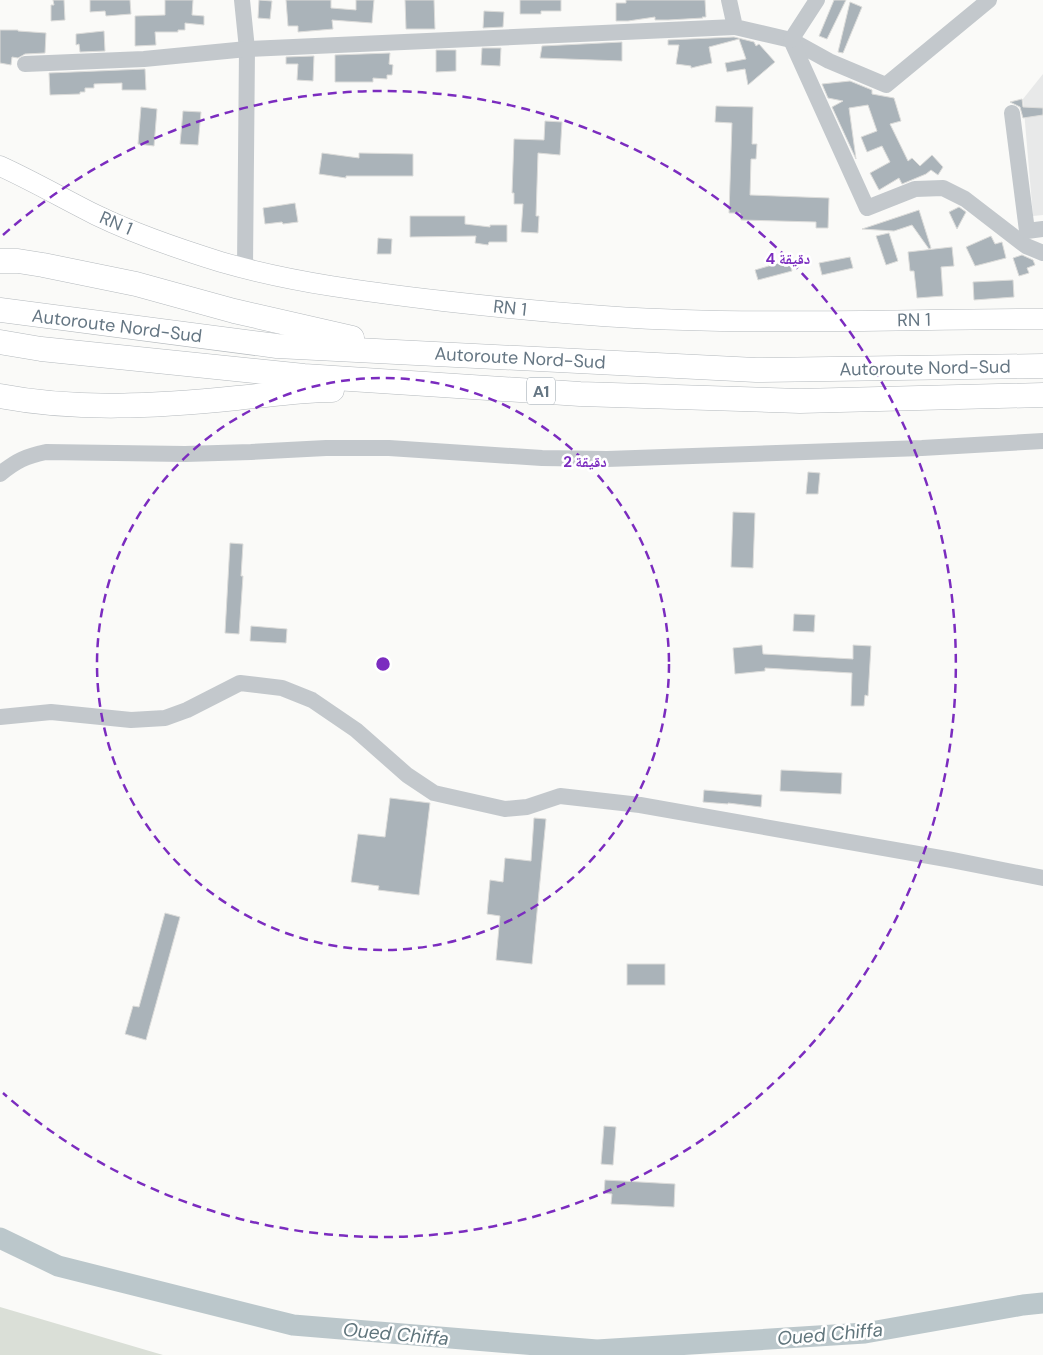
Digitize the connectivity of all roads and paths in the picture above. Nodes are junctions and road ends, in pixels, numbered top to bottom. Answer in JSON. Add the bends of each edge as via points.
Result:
{"nodes":[{"id":1,"x":242,"y":0,"type":"edge"},
{"id":2,"x":729,"y":0,"type":"edge"},
{"id":3,"x":817,"y":0,"type":"edge"},
{"id":4,"x":990,"y":0,"type":"edge"},
{"id":5,"x":735,"y":27,"type":"junction"},
{"id":6,"x":791,"y":40,"type":"junction"},
{"id":7,"x":247,"y":49,"type":"junction"},
{"id":8,"x":25,"y":64,"type":"dead end"},
{"id":9,"x":1012,"y":113,"type":"dead end"},
{"id":10,"x":0,"y":166,"type":"edge"},
{"id":11,"x":1043,"y":229,"type":"edge"},
{"id":12,"x":1043,"y":253,"type":"edge"},
{"id":13,"x":0,"y":261,"type":"edge"},
{"id":14,"x":244,"y":267,"type":"junction"},
{"id":15,"x":0,"y":310,"type":"edge"},
{"id":16,"x":1043,"y":319,"type":"edge"},
{"id":17,"x":0,"y":342,"type":"edge"},
{"id":18,"x":410,"y":353,"type":"junction"},
{"id":19,"x":1043,"y":366,"type":"edge"},
{"id":20,"x":412,"y":382,"type":"junction"},
{"id":21,"x":1043,"y":394,"type":"edge"},
{"id":22,"x":0,"y":396,"type":"edge"},
{"id":23,"x":1043,"y":441,"type":"edge"},
{"id":24,"x":0,"y":474,"type":"edge"},
{"id":25,"x":0,"y":717,"type":"edge"},
{"id":26,"x":1043,"y":878,"type":"edge"}],
"edges":[{"from":1,"to":7,"type":"street"},
{"from":2,"to":5,"type":"street"},
{"from":3,"to":6,"type":"street"},
{"from":4,"to":6,"type":"street","via":[[886,85],[829,61]]},
{"from":5,"to":6,"type":"street"},
{"from":5,"to":7,"type":"street"},
{"from":6,"to":12,"type":"street","via":[[868,208],[915,189],[943,188],[965,199],[1026,246]]},
{"from":7,"to":8,"type":"street","via":[[144,59]]},
{"from":7,"to":14,"type":"street"},
{"from":9,"to":11,"type":"street","via":[[1026,231]]},
{"from":10,"to":14,"type":"main road","name":"RN 1","via":[[98,216],[163,242]]},
{"from":13,"to":18,"type":"highway","via":[[43,265],[136,284]]},
{"from":14,"to":16,"type":"main road","name":"RN 1","via":[[347,289],[587,316],[732,321]]},
{"from":15,"to":18,"type":"highway","name":"Autoroute Nord-Sud","number":"A1","via":[[277,346]]},
{"from":17,"to":20,"type":"highway","name":"Autoroute Nord-Sud","number":"A1","via":[[294,375]]},
{"from":18,"to":19,"type":"highway","name":"Autoroute Nord-Sud","number":"A1","via":[[756,370]]},
{"from":20,"to":21,"type":"highway","name":"Autoroute Nord-Sud","number":"A1","via":[[580,394],[800,401]]},
{"from":20,"to":22,"type":"highway","via":[[368,391],[329,390],[144,405],[69,405]]},
{"from":23,"to":24,"type":"street","via":[[607,459],[389,448],[185,454],[46,452],[28,455]]},
{"from":25,"to":26,"type":"street","via":[[52,712],[131,720],[166,718],[240,683],[282,688],[312,700],[356,730],[407,775],[434,793],[505,809],[526,807],[560,796],[640,805]]}]}
